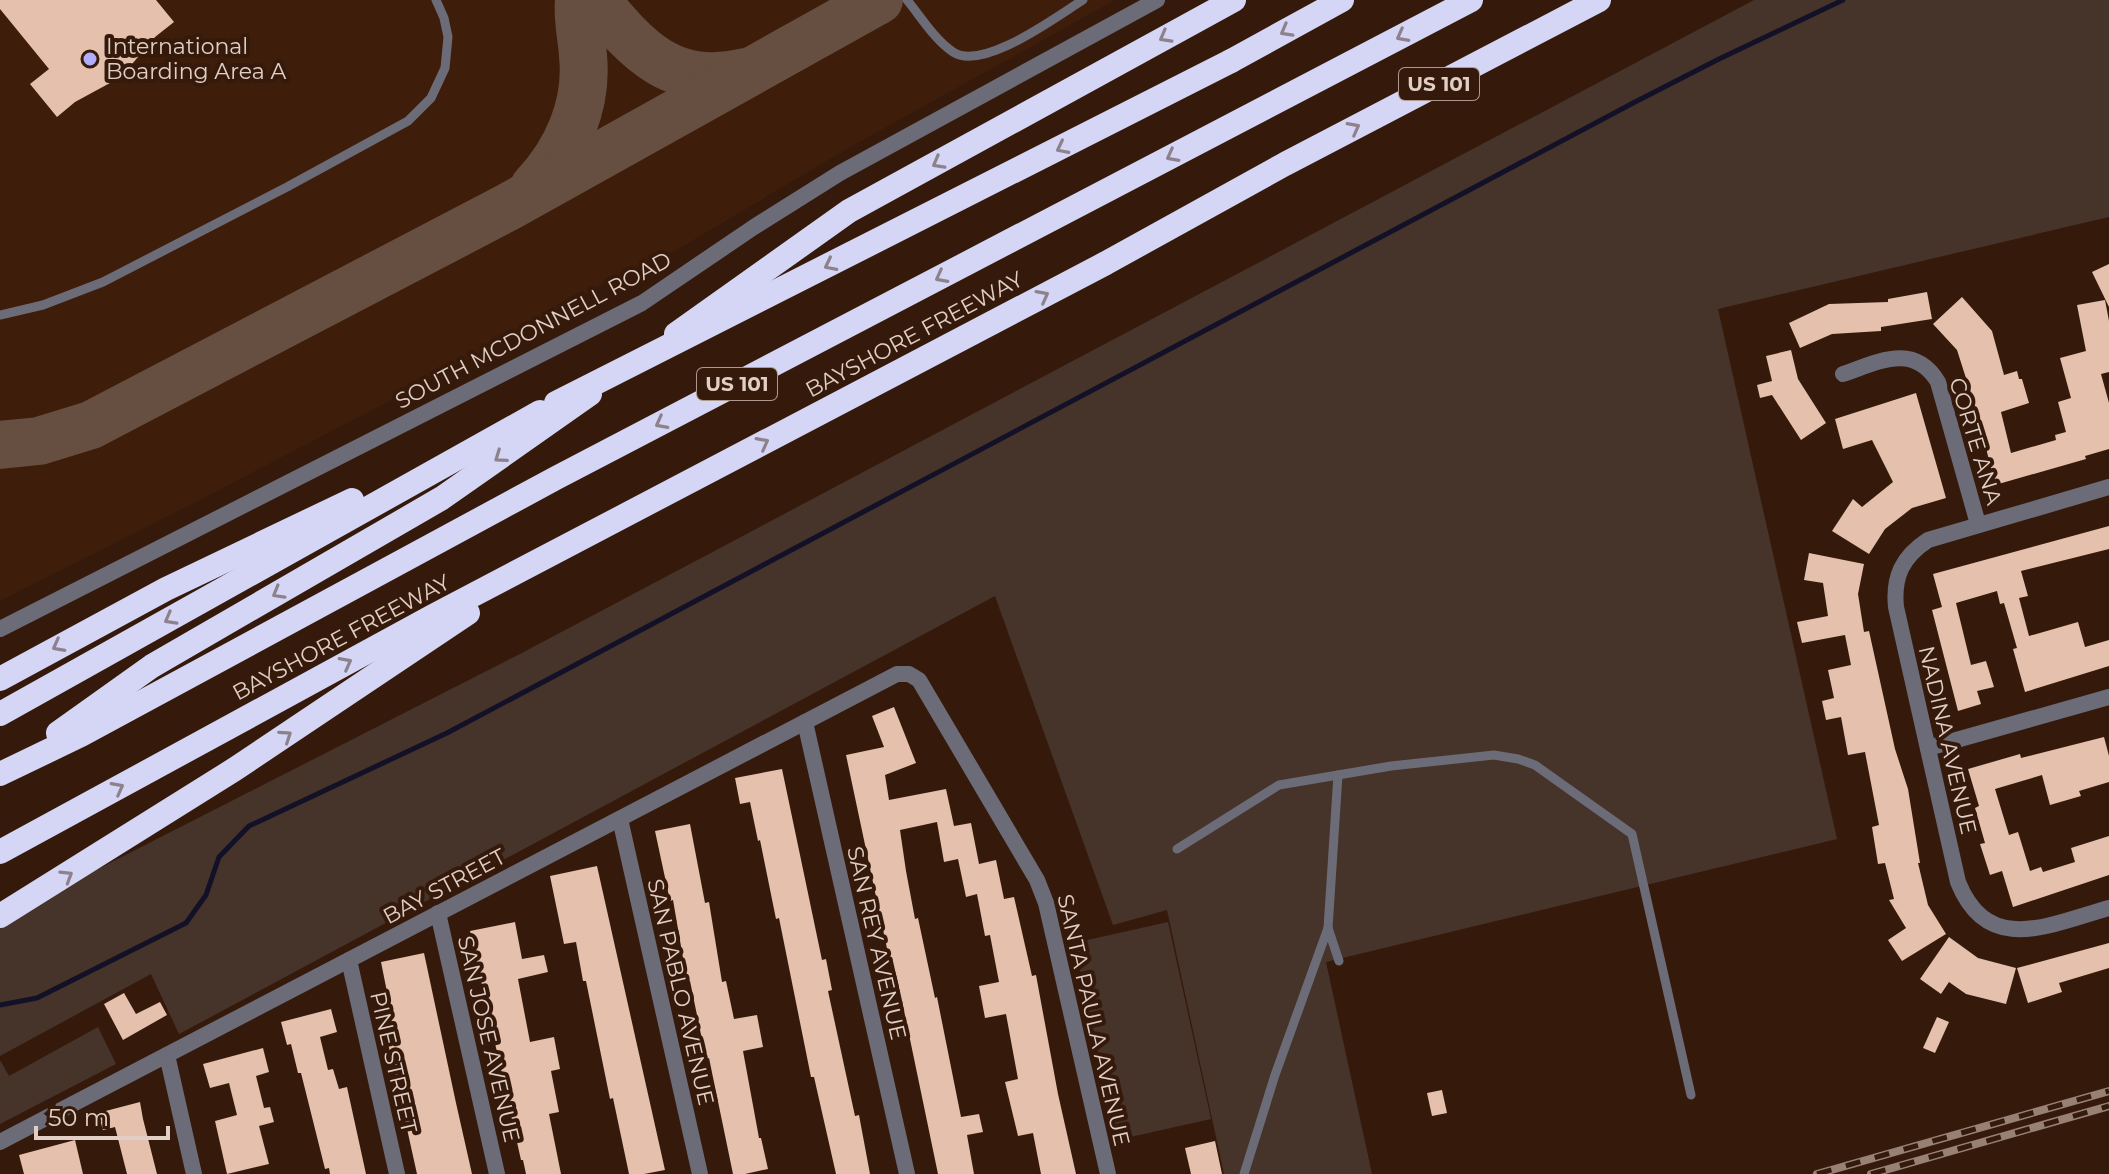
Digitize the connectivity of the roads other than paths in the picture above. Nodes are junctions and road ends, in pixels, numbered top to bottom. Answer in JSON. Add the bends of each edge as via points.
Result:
{"nodes":[{"id":1,"x":436,"y":0,"type":"edge"},
{"id":2,"x":907,"y":0,"type":"edge"},
{"id":3,"x":1083,"y":0,"type":"edge"},
{"id":4,"x":1157,"y":0,"type":"edge"},
{"id":5,"x":1234,"y":0,"type":"edge"},
{"id":6,"x":1342,"y":0,"type":"edge"},
{"id":7,"x":1471,"y":0,"type":"edge"},
{"id":8,"x":1599,"y":0,"type":"edge"},
{"id":9,"x":0,"y":315,"type":"edge"},
{"id":10,"x":1843,"y":374,"type":"dead end"},
{"id":11,"x":556,"y":403,"type":"junction"},
{"id":12,"x":2109,"y":487,"type":"edge"},
{"id":13,"x":1978,"y":524,"type":"junction"},
{"id":14,"x":570,"y":544,"type":"junction"},
{"id":15,"x":0,"y":629,"type":"edge"},
{"id":16,"x":909,"y":674,"type":"joint"},
{"id":17,"x":0,"y":679,"type":"edge"},
{"id":18,"x":2109,"y":697,"type":"edge"},
{"id":19,"x":0,"y":714,"type":"edge"},
{"id":20,"x":805,"y":722,"type":"junction"},
{"id":21,"x":1928,"y":748,"type":"junction"},
{"id":22,"x":2,"y":773,"type":"edge"},
{"id":23,"x":1338,"y":775,"type":"junction"},
{"id":24,"x":620,"y":819,"type":"junction"},
{"id":25,"x":1177,"y":849,"type":"dead end"},
{"id":26,"x":0,"y":852,"type":"edge"},
{"id":27,"x":2109,"y":908,"type":"edge"},
{"id":28,"x":438,"y":913,"type":"junction"},
{"id":29,"x":0,"y":916,"type":"edge"},
{"id":30,"x":1328,"y":928,"type":"junction"},
{"id":31,"x":349,"y":960,"type":"junction"},
{"id":32,"x":1339,"y":961,"type":"dead end"},
{"id":33,"x":167,"y":1055,"type":"junction"},
{"id":34,"x":1691,"y":1095,"type":"dead end"},
{"id":35,"x":0,"y":1142,"type":"edge"},
{"id":36,"x":194,"y":1174,"type":"edge"},
{"id":37,"x":397,"y":1174,"type":"edge"},
{"id":38,"x":497,"y":1174,"type":"edge"},
{"id":39,"x":700,"y":1174,"type":"edge"},
{"id":40,"x":907,"y":1174,"type":"edge"},
{"id":41,"x":1108,"y":1174,"type":"edge"},
{"id":42,"x":1244,"y":1174,"type":"edge"}],
"edges":[{"from":1,"to":9,"type":"lane","via":[[448,37],[445,68],[431,98],[408,121],[103,282]]},
{"from":2,"to":3,"type":"lane","via":[[956,55],[974,57],[1030,33]]},
{"from":4,"to":15,"type":"street","name":"SOUTH MCDONNELL ROAD","via":[[840,173],[642,303]]},
{"from":5,"to":22,"type":"highway","one_way":true,"via":[[849,211],[442,498],[152,666]]},
{"from":6,"to":11,"type":"highway","one_way":true,"bridge":true},
{"from":7,"to":22,"type":"highway","name":"BAYSHORE FREEWAY","number":"US 101","one_way":true},
{"from":14,"to":8,"type":"highway","name":"BAYSHORE FREEWAY","number":"US 101","one_way":true},
{"from":10,"to":13,"type":"street","name":"CORTE ANA","via":[[1900,358],[1929,368],[1938,382]]},
{"from":11,"to":17,"type":"highway","one_way":true,"via":[[166,589]]},
{"from":11,"to":19,"type":"highway","one_way":true},
{"from":12,"to":13,"type":"street"},
{"from":13,"to":21,"type":"street","name":"NADINA AVENUE","via":[[1915,548],[1904,561],[1894,591]]},
{"from":26,"to":14,"type":"highway","name":"BAYSHORE FREEWAY","number":"US 101","one_way":true},
{"from":29,"to":14,"type":"highway","one_way":true,"via":[[248,761]]},
{"from":16,"to":20,"type":"street","name":"BAY STREET","via":[[897,674]]},
{"from":16,"to":41,"type":"street","name":"SANTA PAULA AVENUE","via":[[919,680],[1037,880]]},
{"from":18,"to":21,"type":"street"},
{"from":20,"to":24,"type":"street","name":"BAY STREET"},
{"from":20,"to":40,"type":"street","name":"SAN REY AVENUE"},
{"from":21,"to":27,"type":"street","name":"NADINA AVENUE","via":[[1958,882],[1985,922],[2032,929]]},
{"from":23,"to":25,"type":"lane","via":[[1279,785]]},
{"from":23,"to":30,"type":"lane"},
{"from":23,"to":34,"type":"lane","via":[[1494,755],[1518,759],[1550,774],[1632,834]]},
{"from":24,"to":28,"type":"street","name":"BAY STREET"},
{"from":24,"to":39,"type":"street","name":"SAN PABLO AVENUE"},
{"from":28,"to":31,"type":"street","name":"BAY STREET"},
{"from":28,"to":38,"type":"street","name":"SAN JOSE AVENUE"},
{"from":30,"to":32,"type":"lane"},
{"from":30,"to":42,"type":"lane"},
{"from":31,"to":33,"type":"street","name":"BAY STREET"},
{"from":31,"to":37,"type":"street","name":"PINE STREET"},
{"from":33,"to":35,"type":"street","name":"BAY STREET"},
{"from":33,"to":36,"type":"street"}]}
